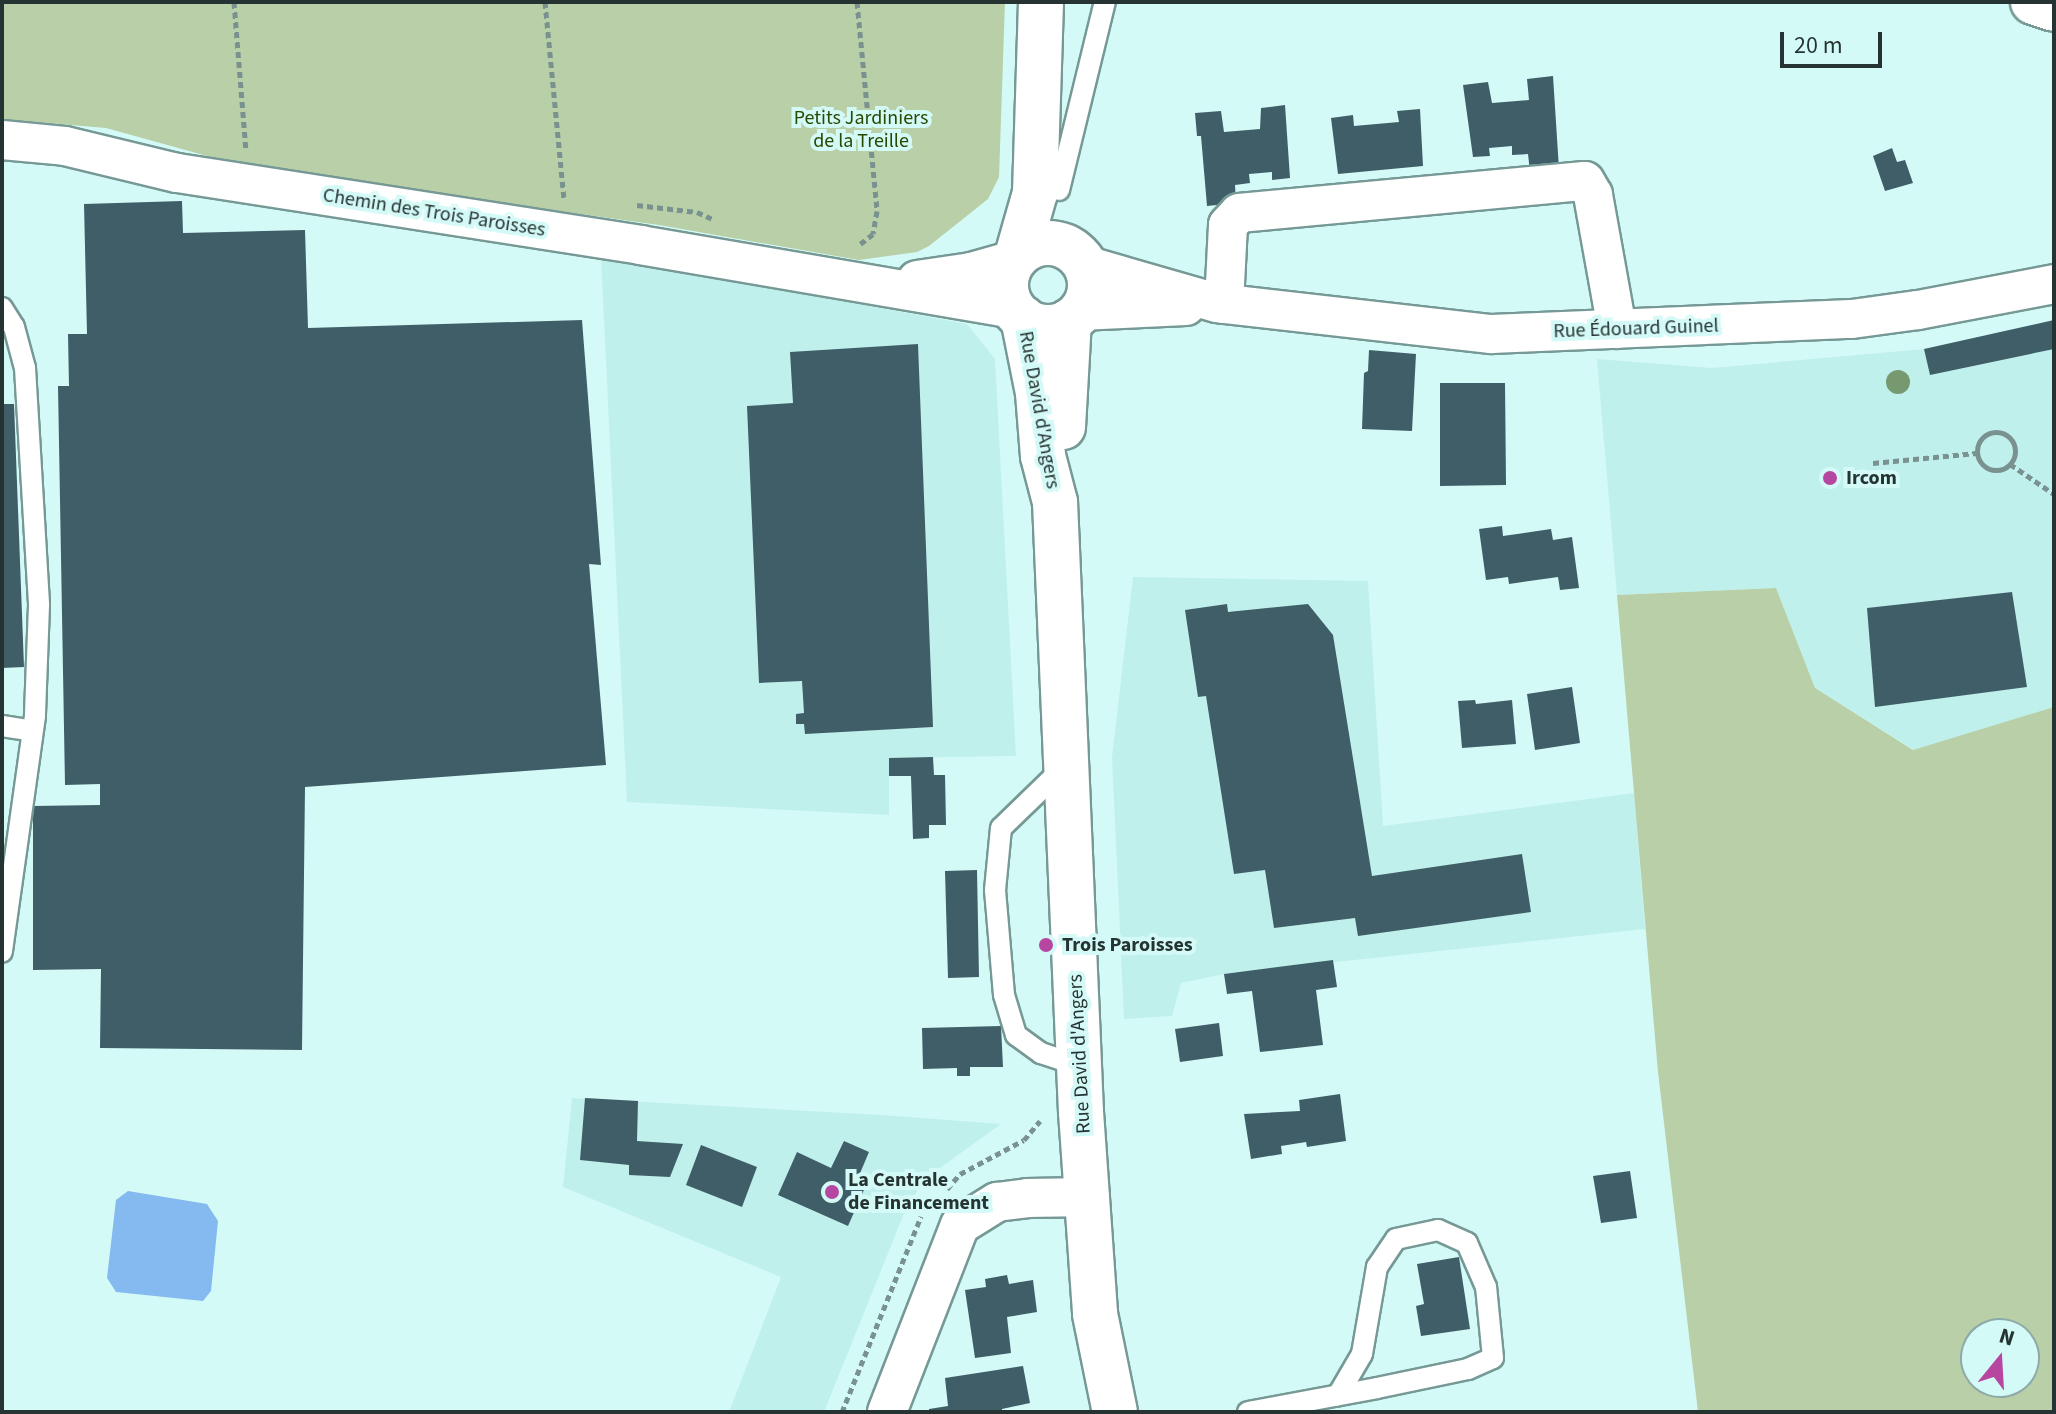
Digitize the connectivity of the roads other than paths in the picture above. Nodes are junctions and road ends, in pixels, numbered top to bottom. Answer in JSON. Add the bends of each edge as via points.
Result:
{"nodes":[{"id":1,"x":1041,"y":2,"type":"edge"},
{"id":2,"x":1055,"y":2,"type":"edge"},
{"id":3,"x":1105,"y":2,"type":"edge"},
{"id":4,"x":2033,"y":2,"type":"edge"},
{"id":5,"x":2054,"y":9,"type":"edge"},
{"id":6,"x":2,"y":140,"type":"edge"},
{"id":7,"x":1059,"y":190,"type":"junction"},
{"id":8,"x":1015,"y":258,"type":"junction"},
{"id":9,"x":1079,"y":259,"type":"junction"},
{"id":10,"x":861,"y":266,"type":"junction"},
{"id":11,"x":2054,"y":284,"type":"edge"},
{"id":12,"x":1220,"y":304,"type":"junction"},
{"id":13,"x":2,"y":308,"type":"edge"},
{"id":14,"x":1018,"y":314,"type":"junction"},
{"id":15,"x":1074,"y":316,"type":"junction"},
{"id":16,"x":1617,"y":329,"type":"junction"},
{"id":17,"x":1055,"y":502,"type":"junction"},
{"id":18,"x":2,"y":726,"type":"edge"},
{"id":19,"x":32,"y":731,"type":"junction"},
{"id":20,"x":1068,"y":762,"type":"junction"},
{"id":21,"x":7,"y":878,"type":"edge"},
{"id":22,"x":2,"y":952,"type":"edge"},
{"id":23,"x":1080,"y":1066,"type":"junction"},
{"id":24,"x":1090,"y":1197,"type":"junction"},
{"id":25,"x":1338,"y":1395,"type":"junction"},
{"id":26,"x":887,"y":1412,"type":"edge"},
{"id":27,"x":1115,"y":1412,"type":"edge"},
{"id":28,"x":1248,"y":1412,"type":"edge"}],
"edges":[{"from":1,"to":8,"type":"main road","via":[[1035,193]]},
{"from":2,"to":7,"type":"main road","via":[[1052,84]]},
{"from":3,"to":7,"type":"lane"},
{"from":4,"to":5,"type":"main road"},
{"from":6,"to":10,"type":"street","name":"Chemin des Trois Paroisses","via":[[65,146],[244,183],[569,209]]},
{"from":7,"to":9,"type":"main road"},
{"from":8,"to":9,"type":"main road","via":[[1048,243]]},
{"from":8,"to":10,"type":"street","name":"Chemin des Trois Paroisses","via":[[945,278]]},
{"from":8,"to":14,"type":"main road","via":[[1006,284]]},
{"from":9,"to":12,"type":"street","name":"Rue Édouard Guinel"},
{"from":9,"to":15,"type":"main road","via":[[1089,292]]},
{"from":10,"to":14,"type":"street","name":"Chemin des Trois Paroisses"},
{"from":11,"to":16,"type":"street","name":"Rue Édouard Guinel","via":[[1852,319]]},
{"from":12,"to":15,"type":"street","name":"Rue Édouard Guinel"},
{"from":12,"to":16,"type":"street","name":"Rue Édouard Guinel","via":[[1491,334]]},
{"from":12,"to":16,"type":"street","via":[[1228,225],[1239,213],[1585,181],[1593,195]]},
{"from":13,"to":19,"type":"lane","via":[[14,327],[25,368],[32,442],[39,605]]},
{"from":14,"to":15,"type":"main road","via":[[1045,327]]},
{"from":14,"to":17,"type":"main road","name":"Rue David d'Angers","via":[[1038,393],[1043,456]]},
{"from":15,"to":17,"type":"main road","name":"Rue David d'Angers","via":[[1063,397],[1064,454]]},
{"from":17,"to":20,"type":"main road","name":"Rue David d'Angers"},
{"from":18,"to":19,"type":"lane"},
{"from":19,"to":21,"type":"lane"},
{"from":20,"to":23,"type":"main road","name":"Rue David d'Angers"},
{"from":20,"to":23,"type":"lane","via":[[1001,828],[995,890],[1004,995],[1016,1035],[1041,1053]]},
{"from":21,"to":22,"type":"lane"},
{"from":23,"to":24,"type":"main road","name":"Rue David d'Angers"},
{"from":24,"to":26,"type":"street","via":[[997,1202],[960,1225]]},
{"from":24,"to":27,"type":"main road","name":"Rue David d'Angers","via":[[1095,1314]]},
{"from":25,"to":25,"type":"lane","via":[[1468,1369],[1493,1358],[1486,1287],[1467,1243],[1438,1230],[1396,1239],[1377,1267],[1362,1354]]},
{"from":25,"to":28,"type":"lane"}]}
